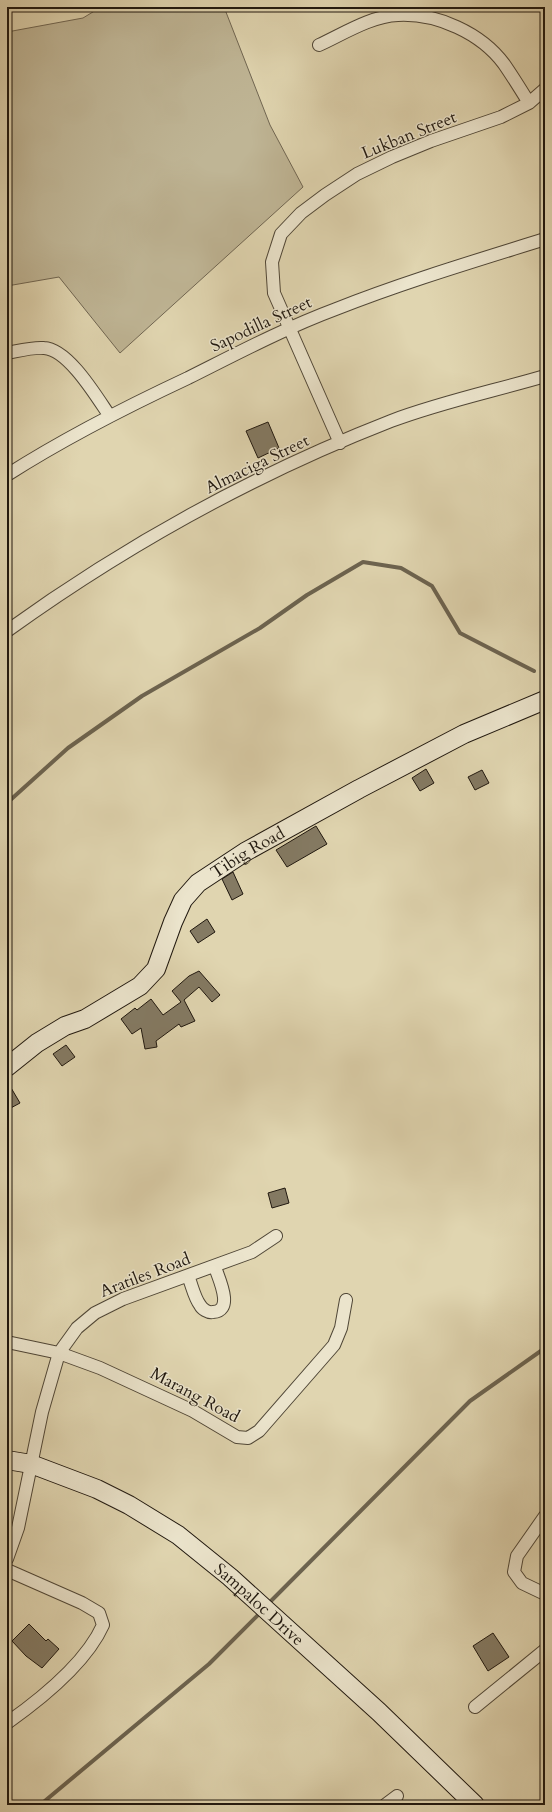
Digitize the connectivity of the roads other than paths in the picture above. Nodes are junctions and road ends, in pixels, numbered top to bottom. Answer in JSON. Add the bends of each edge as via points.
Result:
{"nodes":[{"id":1,"x":319,"y":45,"type":"dead end"},
{"id":2,"x":545,"y":89,"type":"edge"},
{"id":3,"x":529,"y":103,"type":"junction"},
{"id":4,"x":545,"y":239,"type":"edge"},
{"id":5,"x":290,"y":328,"type":"junction"},
{"id":6,"x":7,"y":353,"type":"edge"},
{"id":7,"x":545,"y":376,"type":"edge"},
{"id":8,"x":110,"y":415,"type":"junction"},
{"id":9,"x":340,"y":444,"type":"junction"},
{"id":10,"x":7,"y":475,"type":"edge"},
{"id":11,"x":7,"y":631,"type":"edge"},
{"id":12,"x":545,"y":700,"type":"edge"},
{"id":13,"x":7,"y":1067,"type":"edge"},
{"id":14,"x":276,"y":1236,"type":"dead end"},
{"id":15,"x":215,"y":1266,"type":"junction"},
{"id":16,"x":188,"y":1276,"type":"junction"},
{"id":17,"x":346,"y":1300,"type":"dead end"},
{"id":18,"x":7,"y":1342,"type":"edge"},
{"id":19,"x":58,"y":1353,"type":"junction"},
{"id":20,"x":7,"y":1460,"type":"edge"},
{"id":21,"x":32,"y":1464,"type":"junction"},
{"id":22,"x":545,"y":1516,"type":"edge"},
{"id":23,"x":7,"y":1559,"type":"edge"},
{"id":24,"x":7,"y":1570,"type":"edge"},
{"id":25,"x":545,"y":1594,"type":"edge"},
{"id":26,"x":545,"y":1650,"type":"edge"},
{"id":27,"x":475,"y":1707,"type":"dead end"},
{"id":28,"x":7,"y":1722,"type":"edge"},
{"id":29,"x":397,"y":1796,"type":"dead end"},
{"id":30,"x":385,"y":1805,"type":"edge"},
{"id":31,"x":476,"y":1805,"type":"edge"}],
"edges":[{"from":1,"to":3,"type":"street","via":[[371,21],[397,15],[422,16],[454,25],[480,40],[504,63]]},
{"from":2,"to":3,"type":"street","name":"Lukban Street"},
{"from":3,"to":5,"type":"street","name":"Lukban Street","via":[[501,118],[432,141],[357,174],[301,214],[281,234],[272,262],[274,293]]},
{"from":4,"to":5,"type":"street","name":"Sapodilla Street","via":[[384,290]]},
{"from":5,"to":8,"type":"street","name":"Sapodilla Street"},
{"from":5,"to":9,"type":"street","name":"Lukban Street"},
{"from":6,"to":8,"type":"street","via":[[44,348],[58,352],[68,360]]},
{"from":7,"to":9,"type":"street","name":"Almaciga Street","via":[[404,417]]},
{"from":8,"to":10,"type":"street","name":"Sapodilla Street"},
{"from":9,"to":11,"type":"street","name":"Almaciga Street","via":[[276,472],[139,544],[59,593]]},
{"from":12,"to":13,"type":"main road","name":"Tibig Road","via":[[464,734],[359,788],[245,852],[198,883],[183,900],[156,969],[140,986],[85,1019],[65,1026],[37,1043]]},
{"from":14,"to":15,"type":"street","name":"Aratiles Road","via":[[252,1252]]},
{"from":15,"to":16,"type":"street","name":"Aratiles Road"},
{"from":15,"to":16,"type":"street","via":[[225,1296],[224,1305],[219,1310],[206,1311],[200,1305]]},
{"from":16,"to":19,"type":"street","name":"Aratiles Road","via":[[124,1299],[95,1313],[77,1328]]},
{"from":17,"to":19,"type":"street","name":"Marang Road","via":[[341,1328],[334,1345],[259,1431],[248,1438],[236,1437],[193,1411],[143,1386]]},
{"from":18,"to":19,"type":"street","name":"Marang Road"},
{"from":19,"to":21,"type":"street","name":"Aratiles Road","via":[[42,1412]]},
{"from":20,"to":21,"type":"main road","name":"Sampaloc Drive"},
{"from":21,"to":23,"type":"street","name":"Aratiles Road","via":[[18,1528]]},
{"from":21,"to":31,"type":"main road","name":"Sampaloc Drive","via":[[97,1488],[178,1535],[230,1577],[379,1712]]},
{"from":22,"to":25,"type":"street","via":[[517,1556],[514,1572],[522,1583]]},
{"from":24,"to":28,"type":"street","via":[[82,1603],[98,1614],[103,1625],[81,1657],[60,1680],[28,1709]]},
{"from":26,"to":27,"type":"street"},
{"from":29,"to":30,"type":"street"}]}
